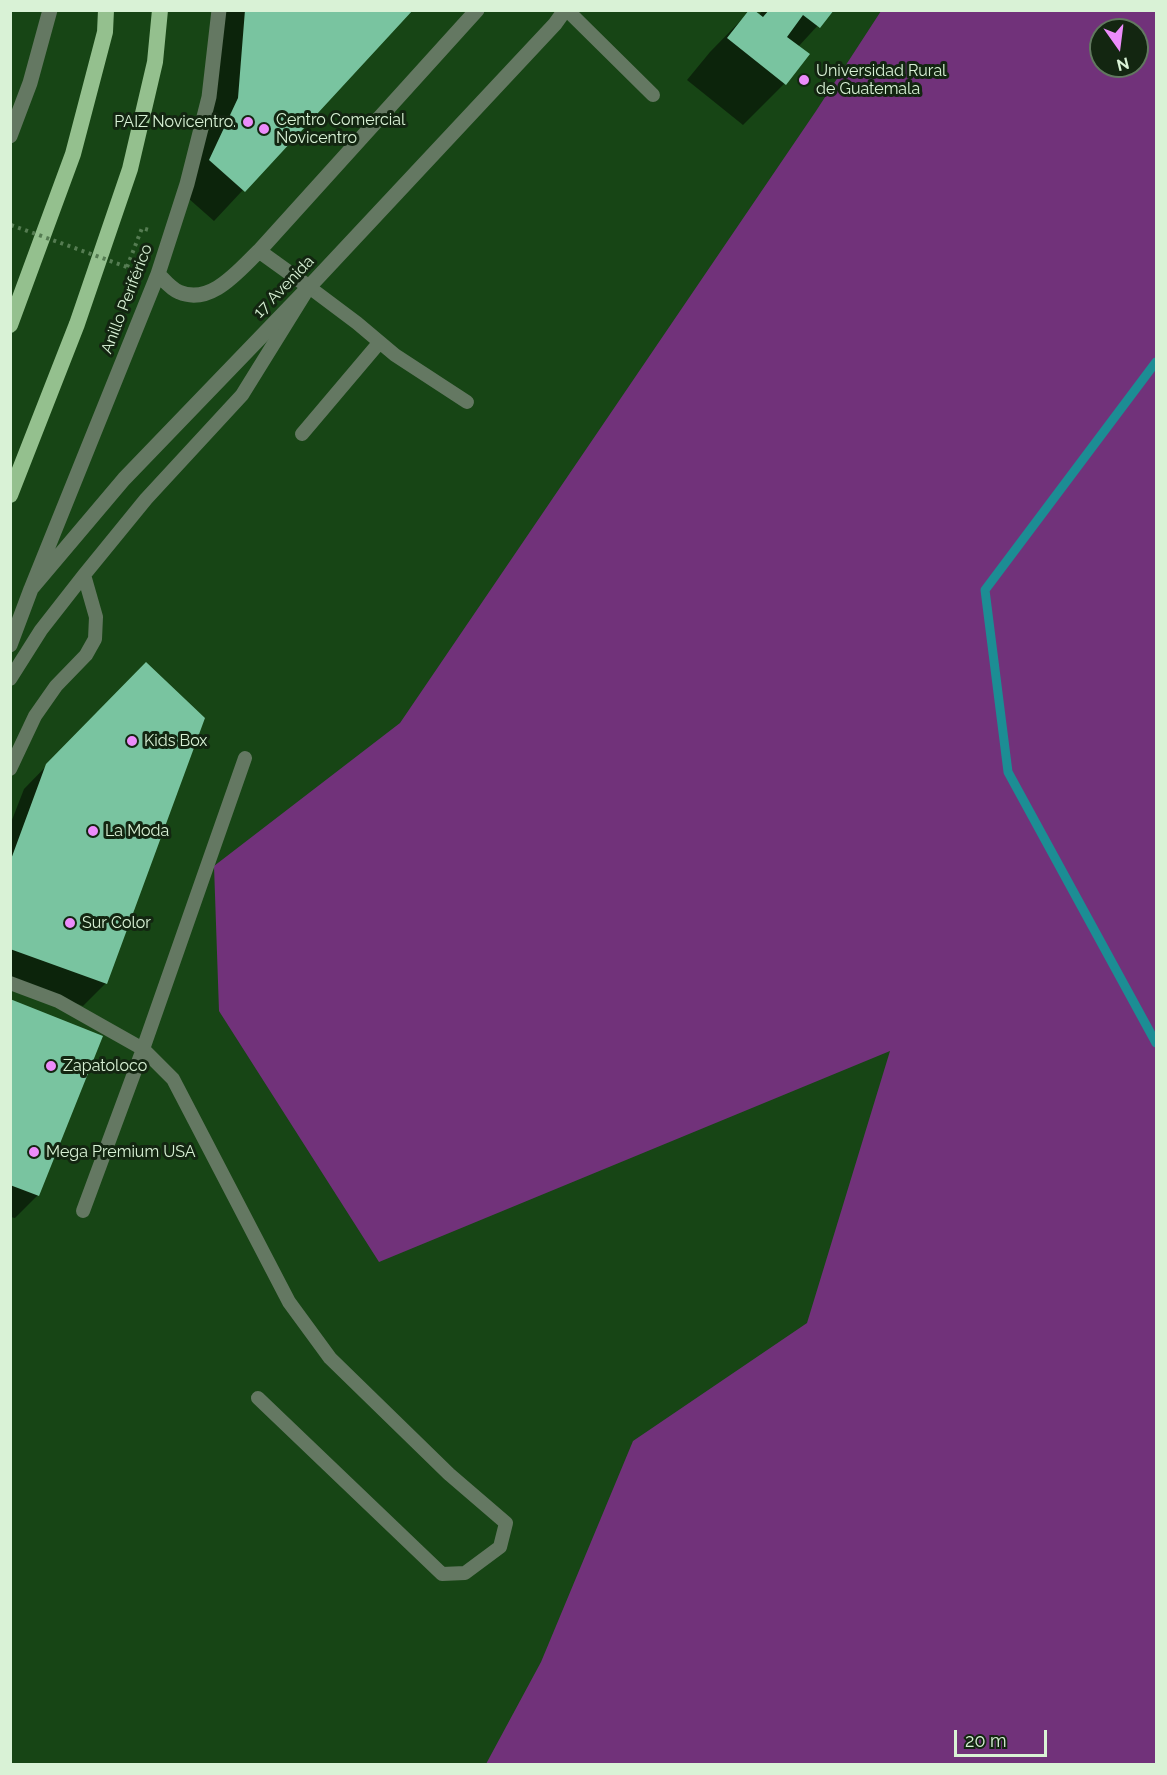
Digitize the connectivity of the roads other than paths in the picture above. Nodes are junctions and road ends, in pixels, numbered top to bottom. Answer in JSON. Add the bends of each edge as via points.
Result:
{"nodes":[{"id":1,"x":50,"y":10,"type":"edge"},
{"id":2,"x":106,"y":10,"type":"edge"},
{"id":3,"x":160,"y":10,"type":"edge"},
{"id":4,"x":219,"y":10,"type":"edge"},
{"id":5,"x":477,"y":10,"type":"edge"},
{"id":6,"x":566,"y":10,"type":"edge"},
{"id":7,"x":653,"y":95,"type":"dead end"},
{"id":8,"x":10,"y":136,"type":"edge"},
{"id":9,"x":259,"y":250,"type":"junction"},
{"id":10,"x":158,"y":274,"type":"junction"},
{"id":11,"x":29,"y":275,"type":"junction"},
{"id":12,"x":309,"y":287,"type":"junction"},
{"id":13,"x":10,"y":309,"type":"edge"},
{"id":14,"x":10,"y":325,"type":"edge"},
{"id":15,"x":379,"y":343,"type":"junction"},
{"id":16,"x":467,"y":402,"type":"dead end"},
{"id":17,"x":302,"y":434,"type":"dead end"},
{"id":18,"x":10,"y":495,"type":"edge"},
{"id":19,"x":84,"y":575,"type":"junction"},
{"id":20,"x":31,"y":589,"type":"junction"},
{"id":21,"x":10,"y":645,"type":"edge"},
{"id":22,"x":10,"y":680,"type":"edge"},
{"id":23,"x":244,"y":758,"type":"dead end"},
{"id":24,"x":10,"y":769,"type":"edge"},
{"id":25,"x":10,"y":983,"type":"edge"},
{"id":26,"x":143,"y":1049,"type":"junction"},
{"id":27,"x":83,"y":1211,"type":"dead end"},
{"id":28,"x":258,"y":1398,"type":"dead end"}],
"edges":[{"from":1,"to":8,"type":"street","via":[[30,83]]},
{"from":2,"to":11,"type":"highway","via":[[105,32],[73,154]]},
{"from":3,"to":18,"type":"highway","via":[[155,62],[130,169],[77,324]]},
{"from":4,"to":10,"type":"street","name":"Anillo Periférico","via":[[209,97]]},
{"from":5,"to":9,"type":"street"},
{"from":6,"to":7,"type":"lane"},
{"from":6,"to":12,"type":"street","name":"17 Avenida"},
{"from":9,"to":10,"type":"street","via":[[226,282],[197,295],[180,293]]},
{"from":9,"to":12,"type":"street"},
{"from":10,"to":20,"type":"street","name":"Anillo Periférico"},
{"from":11,"to":13,"type":"highway"},
{"from":11,"to":14,"type":"highway"},
{"from":12,"to":15,"type":"lane"},
{"from":12,"to":19,"type":"lane","via":[[242,395],[146,499]]},
{"from":12,"to":20,"type":"street","name":"17 Avenida","via":[[124,479]]},
{"from":15,"to":16,"type":"lane"},
{"from":15,"to":17,"type":"lane"},
{"from":19,"to":22,"type":"lane","via":[[41,630]]},
{"from":19,"to":24,"type":"lane","via":[[96,617],[95,639],[35,716]]},
{"from":20,"to":21,"type":"street","name":"Anillo Periférico"},
{"from":23,"to":26,"type":"lane"},
{"from":25,"to":26,"type":"lane","via":[[57,1001]]},
{"from":26,"to":27,"type":"lane"},
{"from":26,"to":28,"type":"lane","via":[[173,1079],[289,1302],[330,1358],[449,1474],[506,1523],[500,1547],[465,1573],[442,1574]]}]}
